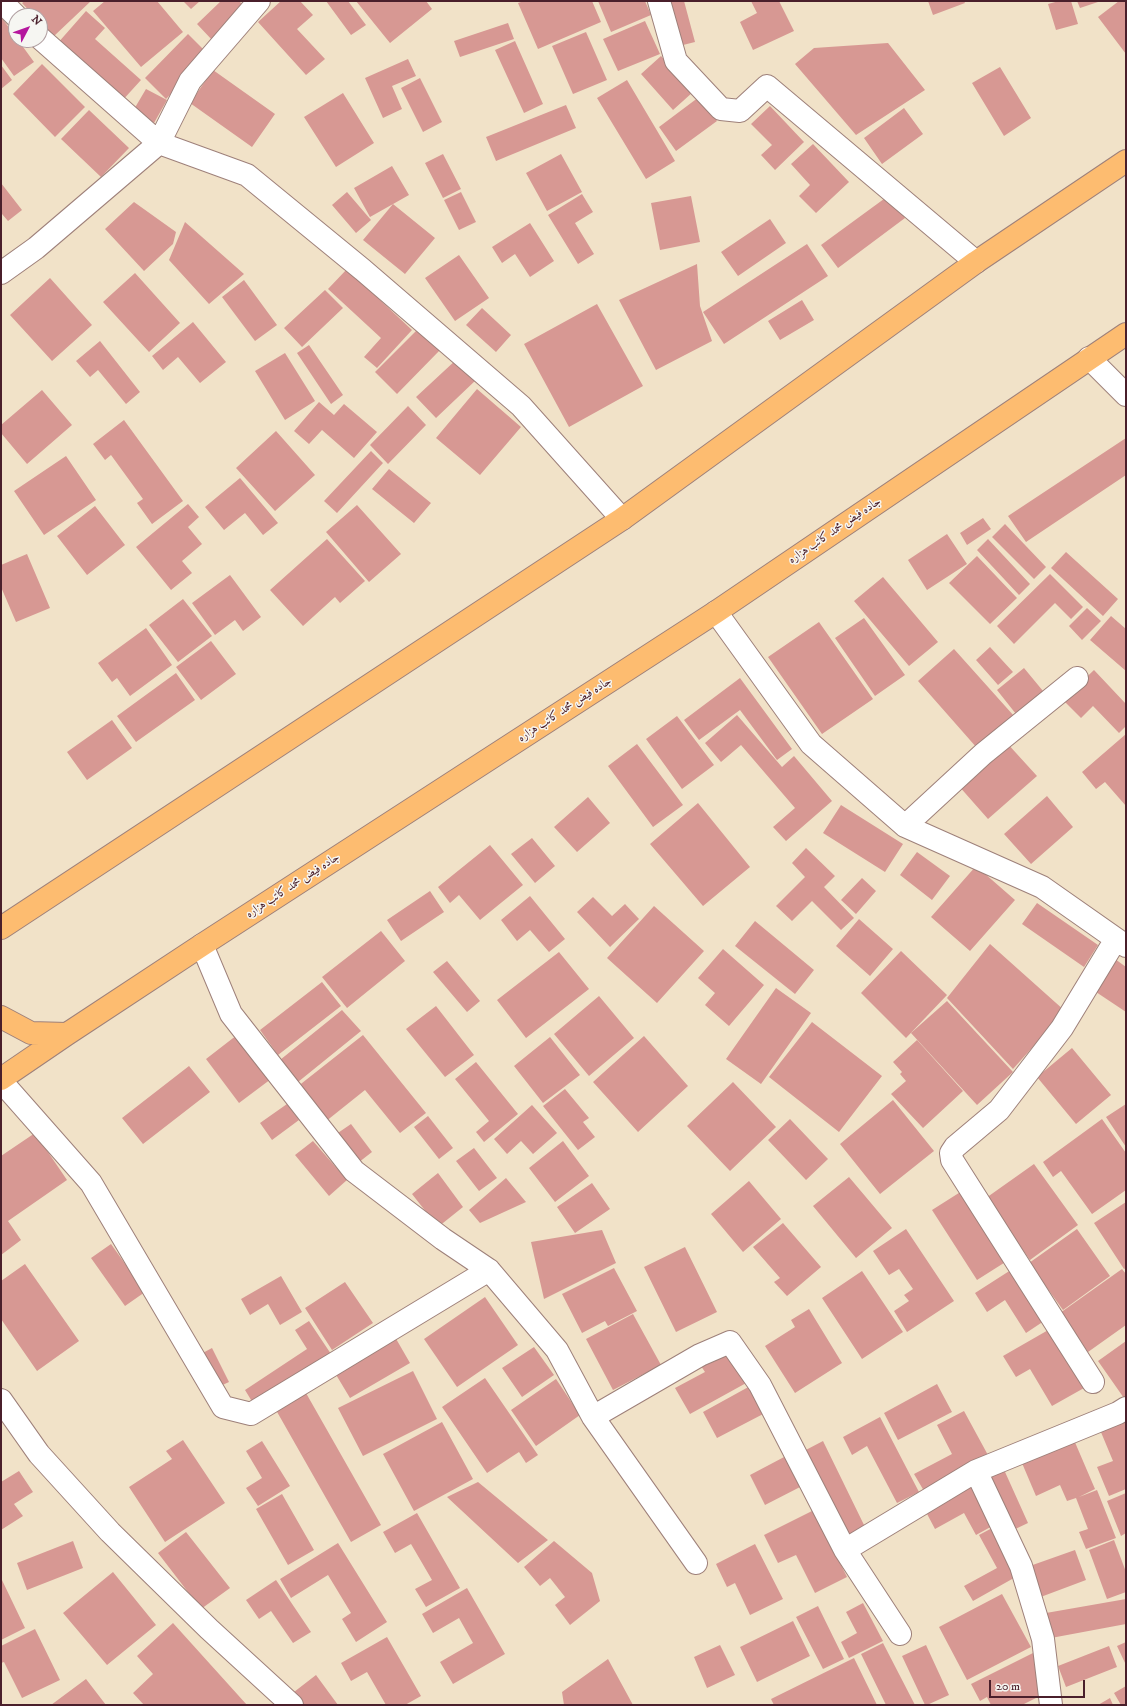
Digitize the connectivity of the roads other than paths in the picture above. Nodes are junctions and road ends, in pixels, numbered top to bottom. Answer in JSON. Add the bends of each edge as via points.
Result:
{"nodes":[{"id":1,"x":259,"y":1,"type":"edge"},
{"id":2,"x":659,"y":1,"type":"edge"},
{"id":3,"x":48,"y":45,"type":"edge"},
{"id":4,"x":159,"y":143,"type":"junction"},
{"id":5,"x":1126,"y":161,"type":"edge"},
{"id":6,"x":976,"y":262,"type":"junction"},
{"id":7,"x":1,"y":273,"type":"edge"},
{"id":8,"x":1126,"y":334,"type":"edge"},
{"id":9,"x":1089,"y":358,"type":"junction"},
{"id":10,"x":1126,"y":395,"type":"edge"},
{"id":11,"x":622,"y":519,"type":"junction"},
{"id":12,"x":716,"y":612,"type":"junction"},
{"id":13,"x":1077,"y":678,"type":"dead end"},
{"id":14,"x":905,"y":826,"type":"junction"},
{"id":15,"x":1,"y":928,"type":"edge"},
{"id":16,"x":1121,"y":943,"type":"edge"},
{"id":17,"x":202,"y":945,"type":"junction"},
{"id":18,"x":1,"y":1017,"type":"edge"},
{"id":19,"x":67,"y":1034,"type":"junction"},
{"id":20,"x":1,"y":1080,"type":"edge"},
{"id":21,"x":488,"y":1270,"type":"junction"},
{"id":22,"x":1093,"y":1382,"type":"dead end"},
{"id":23,"x":1,"y":1400,"type":"edge"},
{"id":24,"x":1126,"y":1408,"type":"edge"},
{"id":25,"x":593,"y":1417,"type":"junction"},
{"id":26,"x":976,"y":1471,"type":"junction"},
{"id":27,"x":845,"y":1550,"type":"junction"},
{"id":28,"x":696,"y":1564,"type":"dead end"},
{"id":29,"x":900,"y":1634,"type":"dead end"},
{"id":30,"x":292,"y":1705,"type":"edge"},
{"id":31,"x":1051,"y":1705,"type":"edge"}],
"edges":[{"from":1,"to":4,"type":"street","via":[[190,81]]},
{"from":2,"to":6,"type":"street","via":[[676,61],[721,108],[740,111],[767,86]]},
{"from":3,"to":4,"type":"street"},
{"from":4,"to":7,"type":"street","via":[[36,248]]},
{"from":4,"to":11,"type":"street","via":[[247,175],[521,406]]},
{"from":5,"to":6,"type":"main road"},
{"from":6,"to":11,"type":"main road"},
{"from":8,"to":9,"type":"main road","name":"جاده فیض محمد کاتب هزاره"},
{"from":9,"to":10,"type":"street"},
{"from":9,"to":12,"type":"main road","name":"جاده فیض محمد کاتب هزاره"},
{"from":11,"to":15,"type":"main road"},
{"from":12,"to":14,"type":"street","via":[[811,744]]},
{"from":12,"to":17,"type":"main road","name":"جاده فیض محمد کاتب هزاره"},
{"from":13,"to":14,"type":"street","via":[[983,754]]},
{"from":14,"to":16,"type":"street","via":[[1042,887]]},
{"from":16,"to":22,"type":"street","via":[[1062,1028],[999,1110],[951,1153],[952,1160]]},
{"from":17,"to":19,"type":"main road","name":"جاده فیض محمد کاتب هزاره"},
{"from":17,"to":21,"type":"street","via":[[231,1014],[354,1171]]},
{"from":18,"to":19,"type":"main road","via":[[31,1033]]},
{"from":19,"to":20,"type":"main road","name":"جاده فیض محمد کاتب هزاره"},
{"from":20,"to":21,"type":"street","via":[[91,1183],[222,1407],[251,1414]]},
{"from":21,"to":25,"type":"street","via":[[557,1350]]},
{"from":23,"to":30,"type":"street","via":[[39,1454],[110,1532],[209,1629]]},
{"from":24,"to":26,"type":"street"},
{"from":25,"to":27,"type":"street","via":[[700,1354],[730,1342],[760,1385]]},
{"from":25,"to":28,"type":"street"},
{"from":26,"to":27,"type":"street"},
{"from":26,"to":31,"type":"street","via":[[1021,1566],[1043,1639]]},
{"from":27,"to":29,"type":"street"}]}
